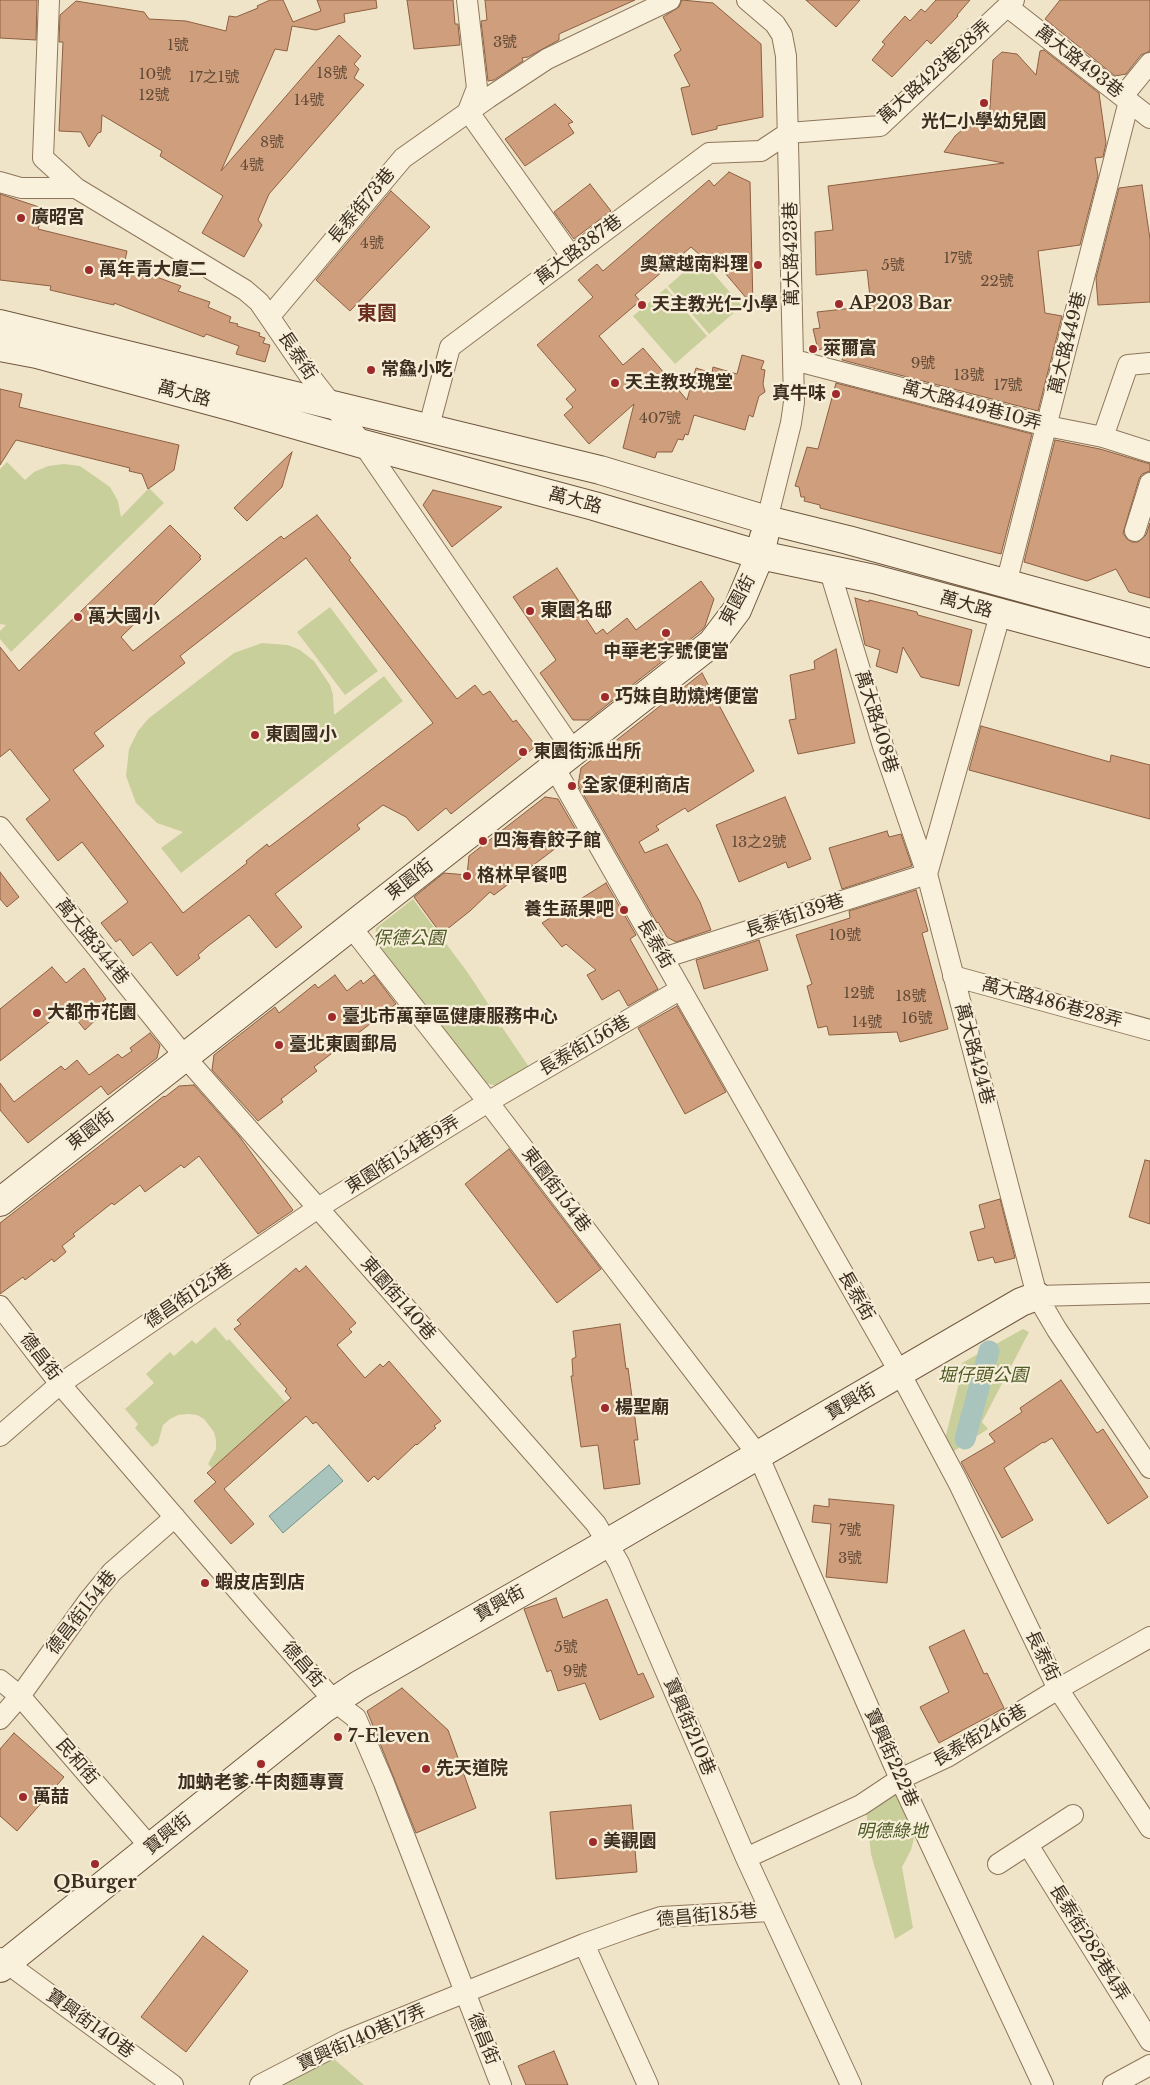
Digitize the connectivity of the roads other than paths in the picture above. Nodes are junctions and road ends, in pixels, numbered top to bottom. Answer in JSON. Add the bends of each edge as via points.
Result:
{"nodes":[{"id":1,"x":49,"y":0,"type":"edge"},
{"id":2,"x":467,"y":0,"type":"edge"},
{"id":3,"x":670,"y":0,"type":"edge"},
{"id":4,"x":747,"y":0,"type":"edge"},
{"id":5,"x":1011,"y":4,"type":"edge"},
{"id":6,"x":1150,"y":63,"type":"edge"},
{"id":7,"x":1126,"y":99,"type":"junction"},
{"id":8,"x":468,"y":111,"type":"junction"},
{"id":9,"x":1150,"y":118,"type":"edge"},
{"id":10,"x":788,"y":133,"type":"junction"},
{"id":11,"x":0,"y":182,"type":"edge"},
{"id":12,"x":76,"y":188,"type":"junction"},
{"id":13,"x":571,"y":256,"type":"junction"},
{"id":14,"x":270,"y":316,"type":"junction"},
{"id":15,"x":0,"y":324,"type":"edge"},
{"id":16,"x":0,"y":347,"type":"edge"},
{"id":17,"x":794,"y":360,"type":"junction"},
{"id":18,"x":1150,"y":363,"type":"edge"},
{"id":19,"x":334,"y":407,"type":"junction"},
{"id":20,"x":1047,"y":426,"type":"junction"},
{"id":21,"x":428,"y":430,"type":"junction"},
{"id":22,"x":1102,"y":437,"type":"junction"},
{"id":23,"x":363,"y":444,"type":"junction"},
{"id":24,"x":1150,"y":452,"type":"edge"},
{"id":25,"x":1150,"y":483,"type":"edge"},
{"id":26,"x":767,"y":520,"type":"junction"},
{"id":27,"x":1134,"y":531,"type":"dead end"},
{"id":28,"x":760,"y":555,"type":"junction"},
{"id":29,"x":829,"y":568,"type":"junction"},
{"id":30,"x":1006,"y":584,"type":"junction"},
{"id":31,"x":1000,"y":615,"type":"junction"},
{"id":32,"x":1150,"y":623,"type":"edge"},
{"id":33,"x":1150,"y":654,"type":"edge"},
{"id":34,"x":564,"y":760,"type":"junction"},
{"id":35,"x":0,"y":827,"type":"edge"},
{"id":36,"x":927,"y":874,"type":"junction"},
{"id":37,"x":351,"y":927,"type":"junction"},
{"id":38,"x":663,"y":958,"type":"junction"},
{"id":39,"x":954,"y":976,"type":"junction"},
{"id":40,"x":681,"y":989,"type":"junction"},
{"id":41,"x":1150,"y":1030,"type":"edge"},
{"id":42,"x":185,"y":1057,"type":"junction"},
{"id":43,"x":488,"y":1102,"type":"junction"},
{"id":44,"x":0,"y":1202,"type":"edge"},
{"id":45,"x":318,"y":1208,"type":"junction"},
{"id":46,"x":1150,"y":1293,"type":"edge"},
{"id":47,"x":1037,"y":1296,"type":"junction"},
{"id":48,"x":0,"y":1306,"type":"edge"},
{"id":49,"x":900,"y":1373,"type":"junction"},
{"id":50,"x":60,"y":1384,"type":"junction"},
{"id":51,"x":0,"y":1436,"type":"edge"},
{"id":52,"x":758,"y":1456,"type":"junction"},
{"id":53,"x":1150,"y":1468,"type":"edge"},
{"id":54,"x":175,"y":1517,"type":"junction"},
{"id":55,"x":607,"y":1543,"type":"junction"},
{"id":56,"x":1150,"y":1637,"type":"edge"},
{"id":57,"x":0,"y":1680,"type":"edge"},
{"id":58,"x":1058,"y":1689,"type":"junction"},
{"id":59,"x":20,"y":1696,"type":"junction"},
{"id":60,"x":335,"y":1702,"type":"junction"},
{"id":61,"x":0,"y":1719,"type":"edge"},
{"id":62,"x":900,"y":1779,"type":"junction"},
{"id":63,"x":1073,"y":1814,"type":"dead end"},
{"id":64,"x":1150,"y":1828,"type":"edge"},
{"id":65,"x":1028,"y":1845,"type":"junction"},
{"id":66,"x":151,"y":1848,"type":"junction"},
{"id":67,"x":746,"y":1858,"type":"junction"},
{"id":68,"x":998,"y":1864,"type":"dead end"},
{"id":69,"x":770,"y":1911,"type":"junction"},
{"id":70,"x":584,"y":1944,"type":"junction"},
{"id":71,"x":2,"y":1963,"type":"edge"},
{"id":72,"x":465,"y":1994,"type":"junction"},
{"id":73,"x":1150,"y":2041,"type":"edge"},
{"id":74,"x":1150,"y":2065,"type":"edge"},
{"id":75,"x":173,"y":2085,"type":"edge"},
{"id":76,"x":260,"y":2085,"type":"edge"},
{"id":77,"x":501,"y":2085,"type":"edge"},
{"id":78,"x":648,"y":2085,"type":"edge"},
{"id":79,"x":851,"y":2085,"type":"edge"},
{"id":80,"x":1043,"y":2085,"type":"edge"},
{"id":81,"x":1113,"y":2085,"type":"edge"}],
"edges":[{"from":1,"to":12,"type":"street","name":"長泰街","via":[[44,158]]},
{"from":2,"to":8,"type":"street","via":[[477,88]]},
{"from":3,"to":8,"type":"street","name":"長泰街73巷","via":[[547,59]]},
{"from":4,"to":10,"type":"street","name":"萬大路423巷","via":[[782,34],[786,51]]},
{"from":5,"to":7,"type":"street","name":"萬大路493巷"},
{"from":5,"to":10,"type":"street","name":"萬大路423巷28弄","via":[[880,126]]},
{"from":6,"to":7,"type":"street"},
{"from":7,"to":9,"type":"street","name":"萬大路493巷"},
{"from":7,"to":20,"type":"street","name":"萬大路449巷"},
{"from":8,"to":13,"type":"street"},
{"from":8,"to":14,"type":"street","name":"長泰街73巷","via":[[403,158]]},
{"from":10,"to":13,"type":"street","name":"萬大路387巷","via":[[761,151],[709,153]]},
{"from":10,"to":17,"type":"street","name":"萬大路423巷"},
{"from":11,"to":12,"type":"street","via":[[21,188]]},
{"from":12,"to":14,"type":"street","name":"長泰街","via":[[245,290]]},
{"from":13,"to":21,"type":"street","name":"萬大路387巷","via":[[450,347]]},
{"from":14,"to":19,"type":"street","name":"長泰街"},
{"from":15,"to":19,"type":"main road","name":"萬大路"},
{"from":16,"to":23,"type":"main road","name":"萬大路","via":[[75,364]]},
{"from":17,"to":20,"type":"street","name":"萬大路449巷10弄"},
{"from":17,"to":26,"type":"street","name":"萬大路423巷","via":[[791,423]]},
{"from":18,"to":22,"type":"street","via":[[1128,365]]},
{"from":19,"to":21,"type":"main road","name":"萬大路"},
{"from":19,"to":23,"type":"street","name":"長泰街"},
{"from":20,"to":22,"type":"street","name":"萬大路449巷10弄"},
{"from":20,"to":30,"type":"street","name":"萬大路449巷"},
{"from":21,"to":26,"type":"main road","name":"萬大路","via":[[600,470]]},
{"from":22,"to":24,"type":"street","name":"萬大路449巷10弄"},
{"from":23,"to":28,"type":"main road","name":"萬大路"},
{"from":23,"to":34,"type":"street","name":"長泰街"},
{"from":25,"to":27,"type":"street"},
{"from":26,"to":28,"type":"main road","name":"東園街"},
{"from":26,"to":30,"type":"main road","name":"萬大路"},
{"from":28,"to":29,"type":"main road","name":"萬大路"},
{"from":28,"to":34,"type":"main road","name":"東園街","via":[[737,610],[712,644]]},
{"from":29,"to":31,"type":"main road","name":"萬大路"},
{"from":29,"to":36,"type":"street","name":"萬大路408巷","via":[[883,746]]},
{"from":30,"to":32,"type":"main road","name":"萬大路"},
{"from":31,"to":33,"type":"main road","name":"萬大路"},
{"from":31,"to":36,"type":"street"},
{"from":34,"to":37,"type":"main road","name":"東園街"},
{"from":34,"to":38,"type":"street","name":"長泰街"},
{"from":35,"to":42,"type":"street","name":"萬大路344巷"},
{"from":36,"to":38,"type":"street","name":"長泰街139巷"},
{"from":36,"to":39,"type":"street","name":"萬大路424巷"},
{"from":37,"to":42,"type":"main road","name":"東園街"},
{"from":37,"to":43,"type":"street","name":"東園街154巷"},
{"from":38,"to":40,"type":"street","name":"長泰街"},
{"from":39,"to":41,"type":"street","name":"萬大路486巷28弄"},
{"from":39,"to":47,"type":"street","name":"萬大路424巷"},
{"from":40,"to":43,"type":"street","name":"長泰街156巷"},
{"from":40,"to":49,"type":"street","name":"長泰街"},
{"from":42,"to":44,"type":"main road","name":"東園街"},
{"from":42,"to":45,"type":"street","name":"東園街140巷"},
{"from":43,"to":45,"type":"street","name":"東園街154巷9弄"},
{"from":43,"to":52,"type":"street","name":"東園街154巷"},
{"from":45,"to":50,"type":"street","name":"德昌街125巷"},
{"from":45,"to":55,"type":"street","name":"東園街140巷","via":[[596,1524]]},
{"from":46,"to":47,"type":"street"},
{"from":47,"to":49,"type":"main road","name":"寶興街","via":[[1021,1302]]},
{"from":47,"to":53,"type":"street","name":"萬大路424巷"},
{"from":48,"to":50,"type":"street","name":"德昌街"},
{"from":49,"to":52,"type":"main road","name":"寶興街"},
{"from":49,"to":58,"type":"street","name":"長泰街","via":[[958,1482]]},
{"from":50,"to":51,"type":"street","name":"德昌街125巷"},
{"from":50,"to":54,"type":"street","name":"德昌街"},
{"from":52,"to":55,"type":"main road","name":"寶興街"},
{"from":52,"to":62,"type":"street","name":"寶興街222巷"},
{"from":54,"to":59,"type":"street","name":"德昌街154巷","via":[[112,1572],[88,1600]]},
{"from":54,"to":60,"type":"street","name":"德昌街"},
{"from":55,"to":60,"type":"main road","name":"寶興街","via":[[393,1664]]},
{"from":55,"to":67,"type":"street","name":"寶興街210巷","via":[[619,1563]]},
{"from":56,"to":58,"type":"street","name":"長泰街246巷"},
{"from":57,"to":59,"type":"street","name":"民和街"},
{"from":58,"to":62,"type":"street","name":"長泰街246巷","via":[[947,1757]]},
{"from":58,"to":64,"type":"street","name":"長泰街"},
{"from":59,"to":61,"type":"street","name":"德昌街154巷"},
{"from":59,"to":66,"type":"street","name":"民和街"},
{"from":60,"to":66,"type":"main road","name":"寶興街"},
{"from":60,"to":72,"type":"street","name":"德昌街","via":[[356,1718],[388,1792]]},
{"from":62,"to":67,"type":"street","name":"長泰街246巷","via":[[861,1804]]},
{"from":62,"to":80,"type":"street","name":"寶興街222巷"},
{"from":63,"to":65,"type":"street"},
{"from":65,"to":68,"type":"street"},
{"from":65,"to":73,"type":"street","name":"長泰街282巷4弄"},
{"from":66,"to":71,"type":"main road","name":"寶興街"},
{"from":67,"to":69,"type":"street","name":"寶興街210巷"},
{"from":69,"to":70,"type":"street","name":"德昌街185巷","via":[[661,1917]]},
{"from":69,"to":79,"type":"street","name":"德昌街185巷"},
{"from":70,"to":72,"type":"street","name":"德昌街185巷"},
{"from":70,"to":78,"type":"street"},
{"from":71,"to":75,"type":"street","name":"寶興街140巷"},
{"from":72,"to":76,"type":"street","name":"寶興街140巷17弄","via":[[345,2041]]},
{"from":72,"to":77,"type":"street","name":"德昌街"},
{"from":74,"to":81,"type":"street"}]}
